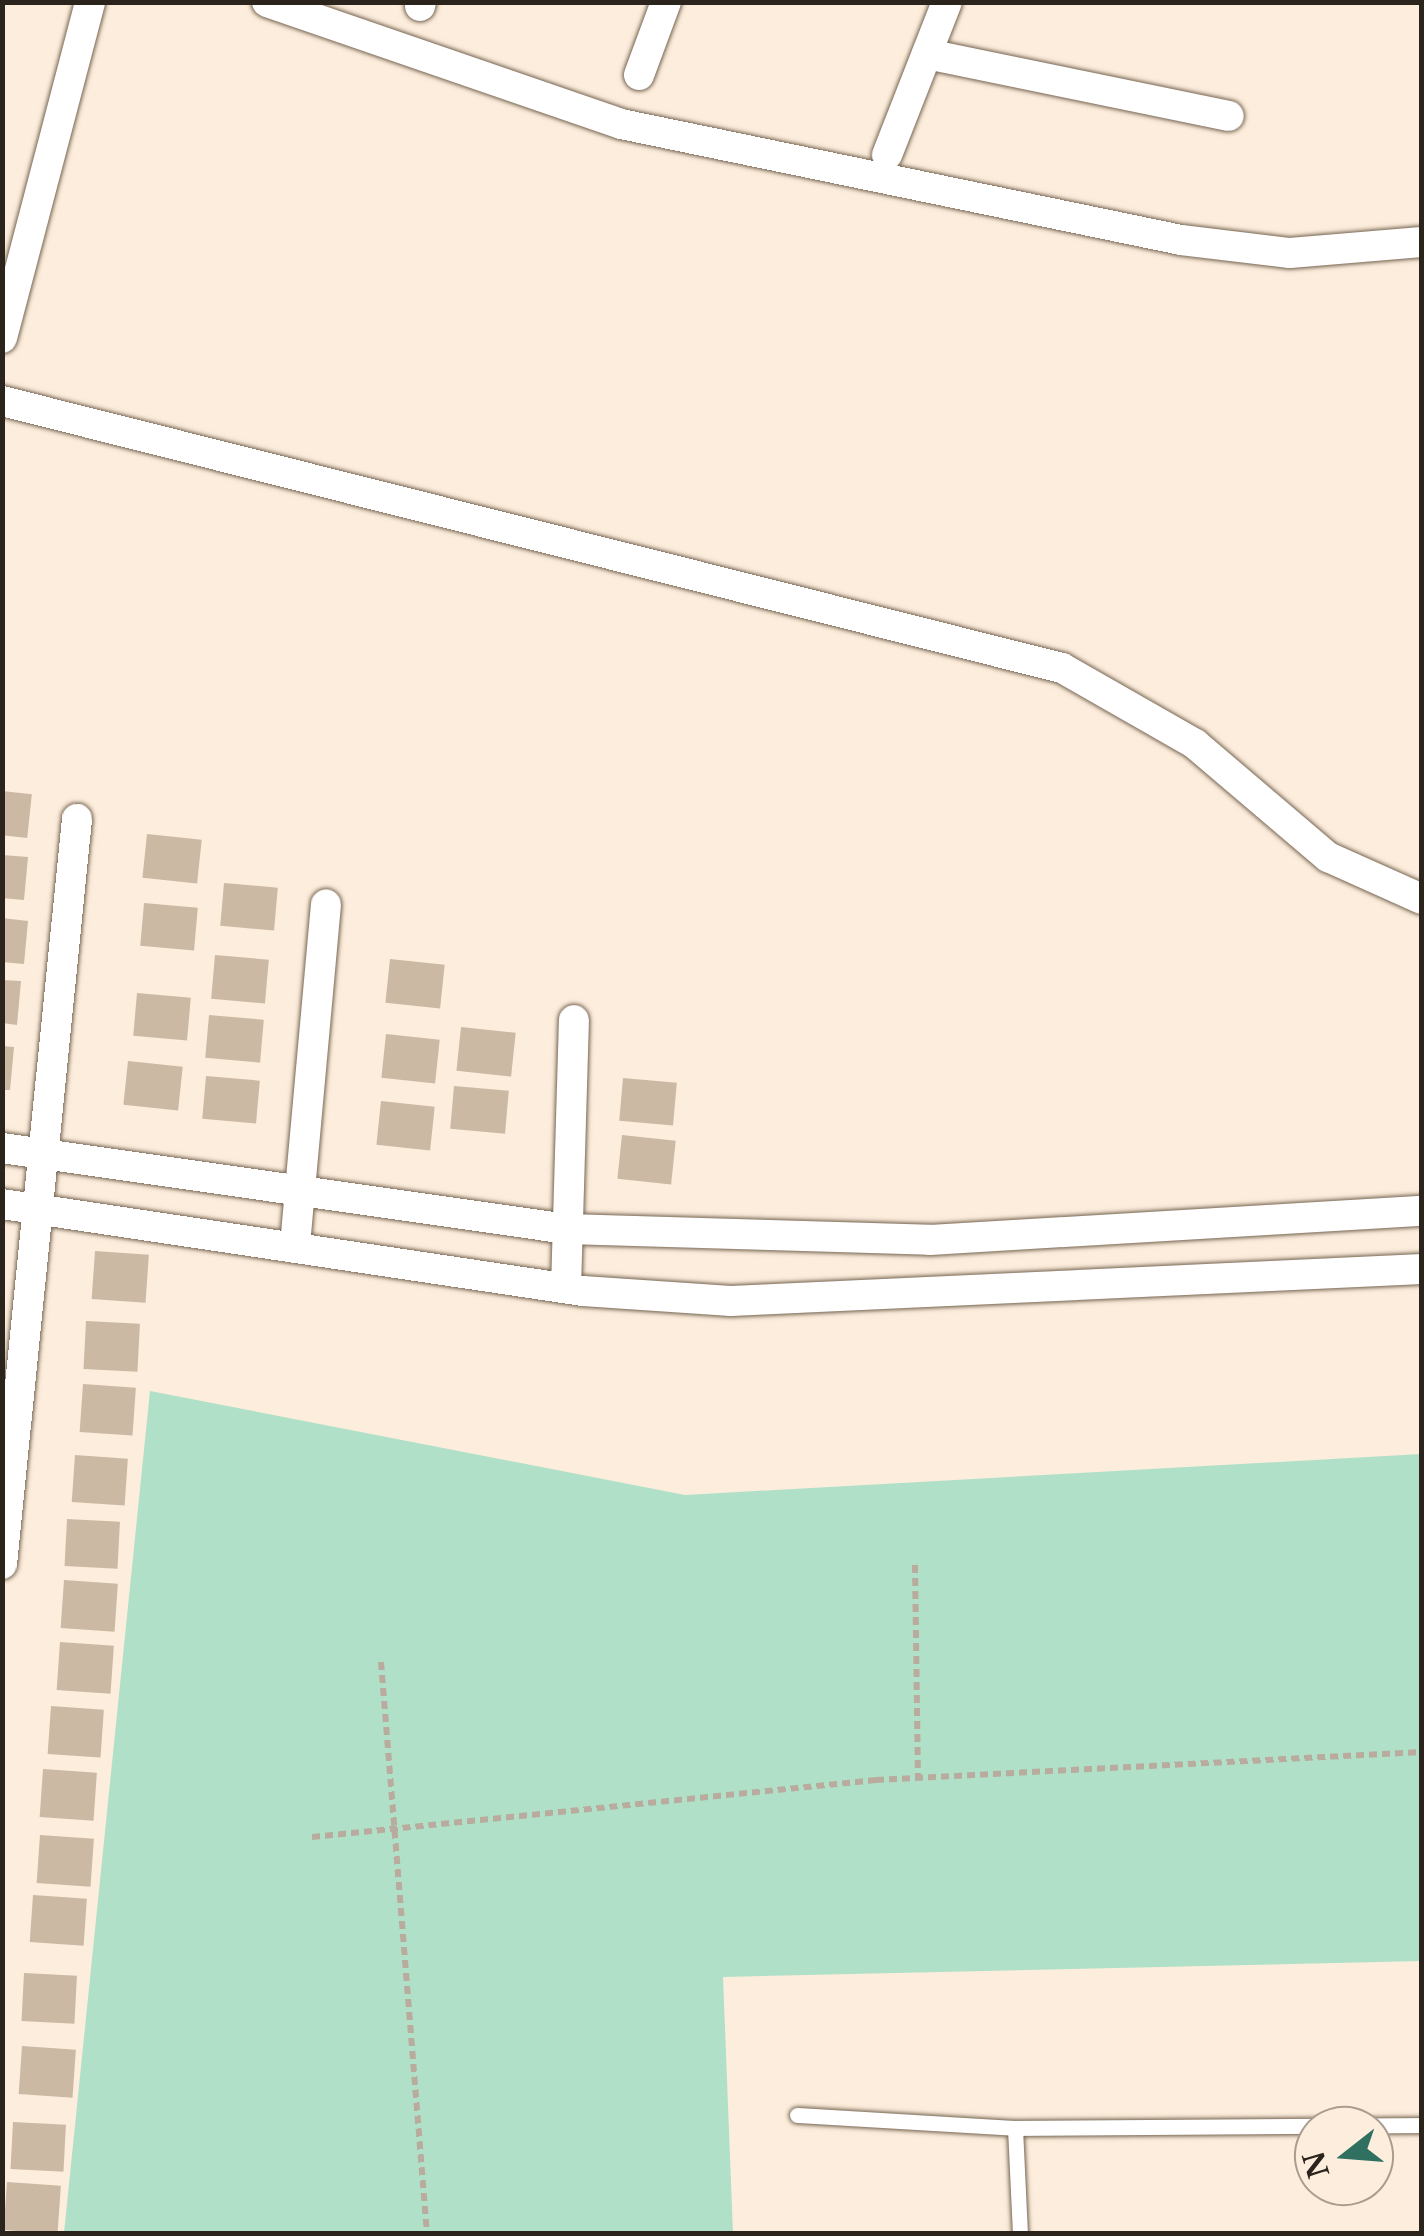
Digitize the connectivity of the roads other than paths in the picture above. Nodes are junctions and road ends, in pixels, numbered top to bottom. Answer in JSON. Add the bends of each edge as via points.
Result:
{"nodes":[{"id":1,"x":90,"y":2,"type":"edge"},
{"id":2,"x":267,"y":2,"type":"edge"},
{"id":3,"x":666,"y":2,"type":"edge"},
{"id":4,"x":947,"y":2,"type":"edge"},
{"id":5,"x":927,"y":54,"type":"junction"},
{"id":6,"x":639,"y":74,"type":"dead end"},
{"id":7,"x":1229,"y":116,"type":"dead end"},
{"id":8,"x":887,"y":155,"type":"dead end"},
{"id":9,"x":1422,"y":242,"type":"edge"},
{"id":10,"x":2,"y":338,"type":"edge"},
{"id":11,"x":2,"y":401,"type":"edge"},
{"id":12,"x":76,"y":819,"type":"dead end"},
{"id":13,"x":1422,"y":899,"type":"edge"},
{"id":14,"x":326,"y":904,"type":"dead end"},
{"id":15,"x":574,"y":1020,"type":"dead end"},
{"id":16,"x":2,"y":1148,"type":"edge"},
{"id":17,"x":44,"y":1150,"type":"junction"},
{"id":18,"x":299,"y":1192,"type":"junction"},
{"id":19,"x":2,"y":1204,"type":"edge"},
{"id":20,"x":38,"y":1206,"type":"junction"},
{"id":21,"x":1422,"y":1211,"type":"edge"},
{"id":22,"x":568,"y":1229,"type":"junction"},
{"id":23,"x":294,"y":1245,"type":"junction"},
{"id":24,"x":1422,"y":1269,"type":"edge"},
{"id":25,"x":566,"y":1288,"type":"junction"},
{"id":26,"x":2,"y":1564,"type":"edge"},
{"id":27,"x":798,"y":2115,"type":"dead end"},
{"id":28,"x":1422,"y":2125,"type":"edge"},
{"id":29,"x":1015,"y":2128,"type":"junction"},
{"id":30,"x":1020,"y":2234,"type":"edge"}],
"edges":[{"from":1,"to":10,"type":"street"},
{"from":2,"to":9,"type":"street","via":[[621,124],[717,144],[1181,240],[1290,253]]},
{"from":3,"to":6,"type":"street"},
{"from":4,"to":5,"type":"street"},
{"from":5,"to":7,"type":"street"},
{"from":5,"to":8,"type":"street"},
{"from":11,"to":13,"type":"street","via":[[1062,668],[1195,744],[1328,857]]},
{"from":12,"to":17,"type":"street"},
{"from":14,"to":18,"type":"street"},
{"from":15,"to":22,"type":"street"},
{"from":16,"to":17,"type":"street"},
{"from":17,"to":18,"type":"street"},
{"from":17,"to":20,"type":"street"},
{"from":18,"to":22,"type":"street"},
{"from":18,"to":23,"type":"street"},
{"from":19,"to":20,"type":"street"},
{"from":20,"to":23,"type":"street"},
{"from":20,"to":26,"type":"street"},
{"from":21,"to":22,"type":"street","via":[[930,1240]]},
{"from":22,"to":25,"type":"street"},
{"from":23,"to":25,"type":"street"},
{"from":24,"to":25,"type":"street","via":[[731,1301]]},
{"from":27,"to":29,"type":"lane"},
{"from":28,"to":29,"type":"lane"},
{"from":29,"to":30,"type":"lane"}]}
